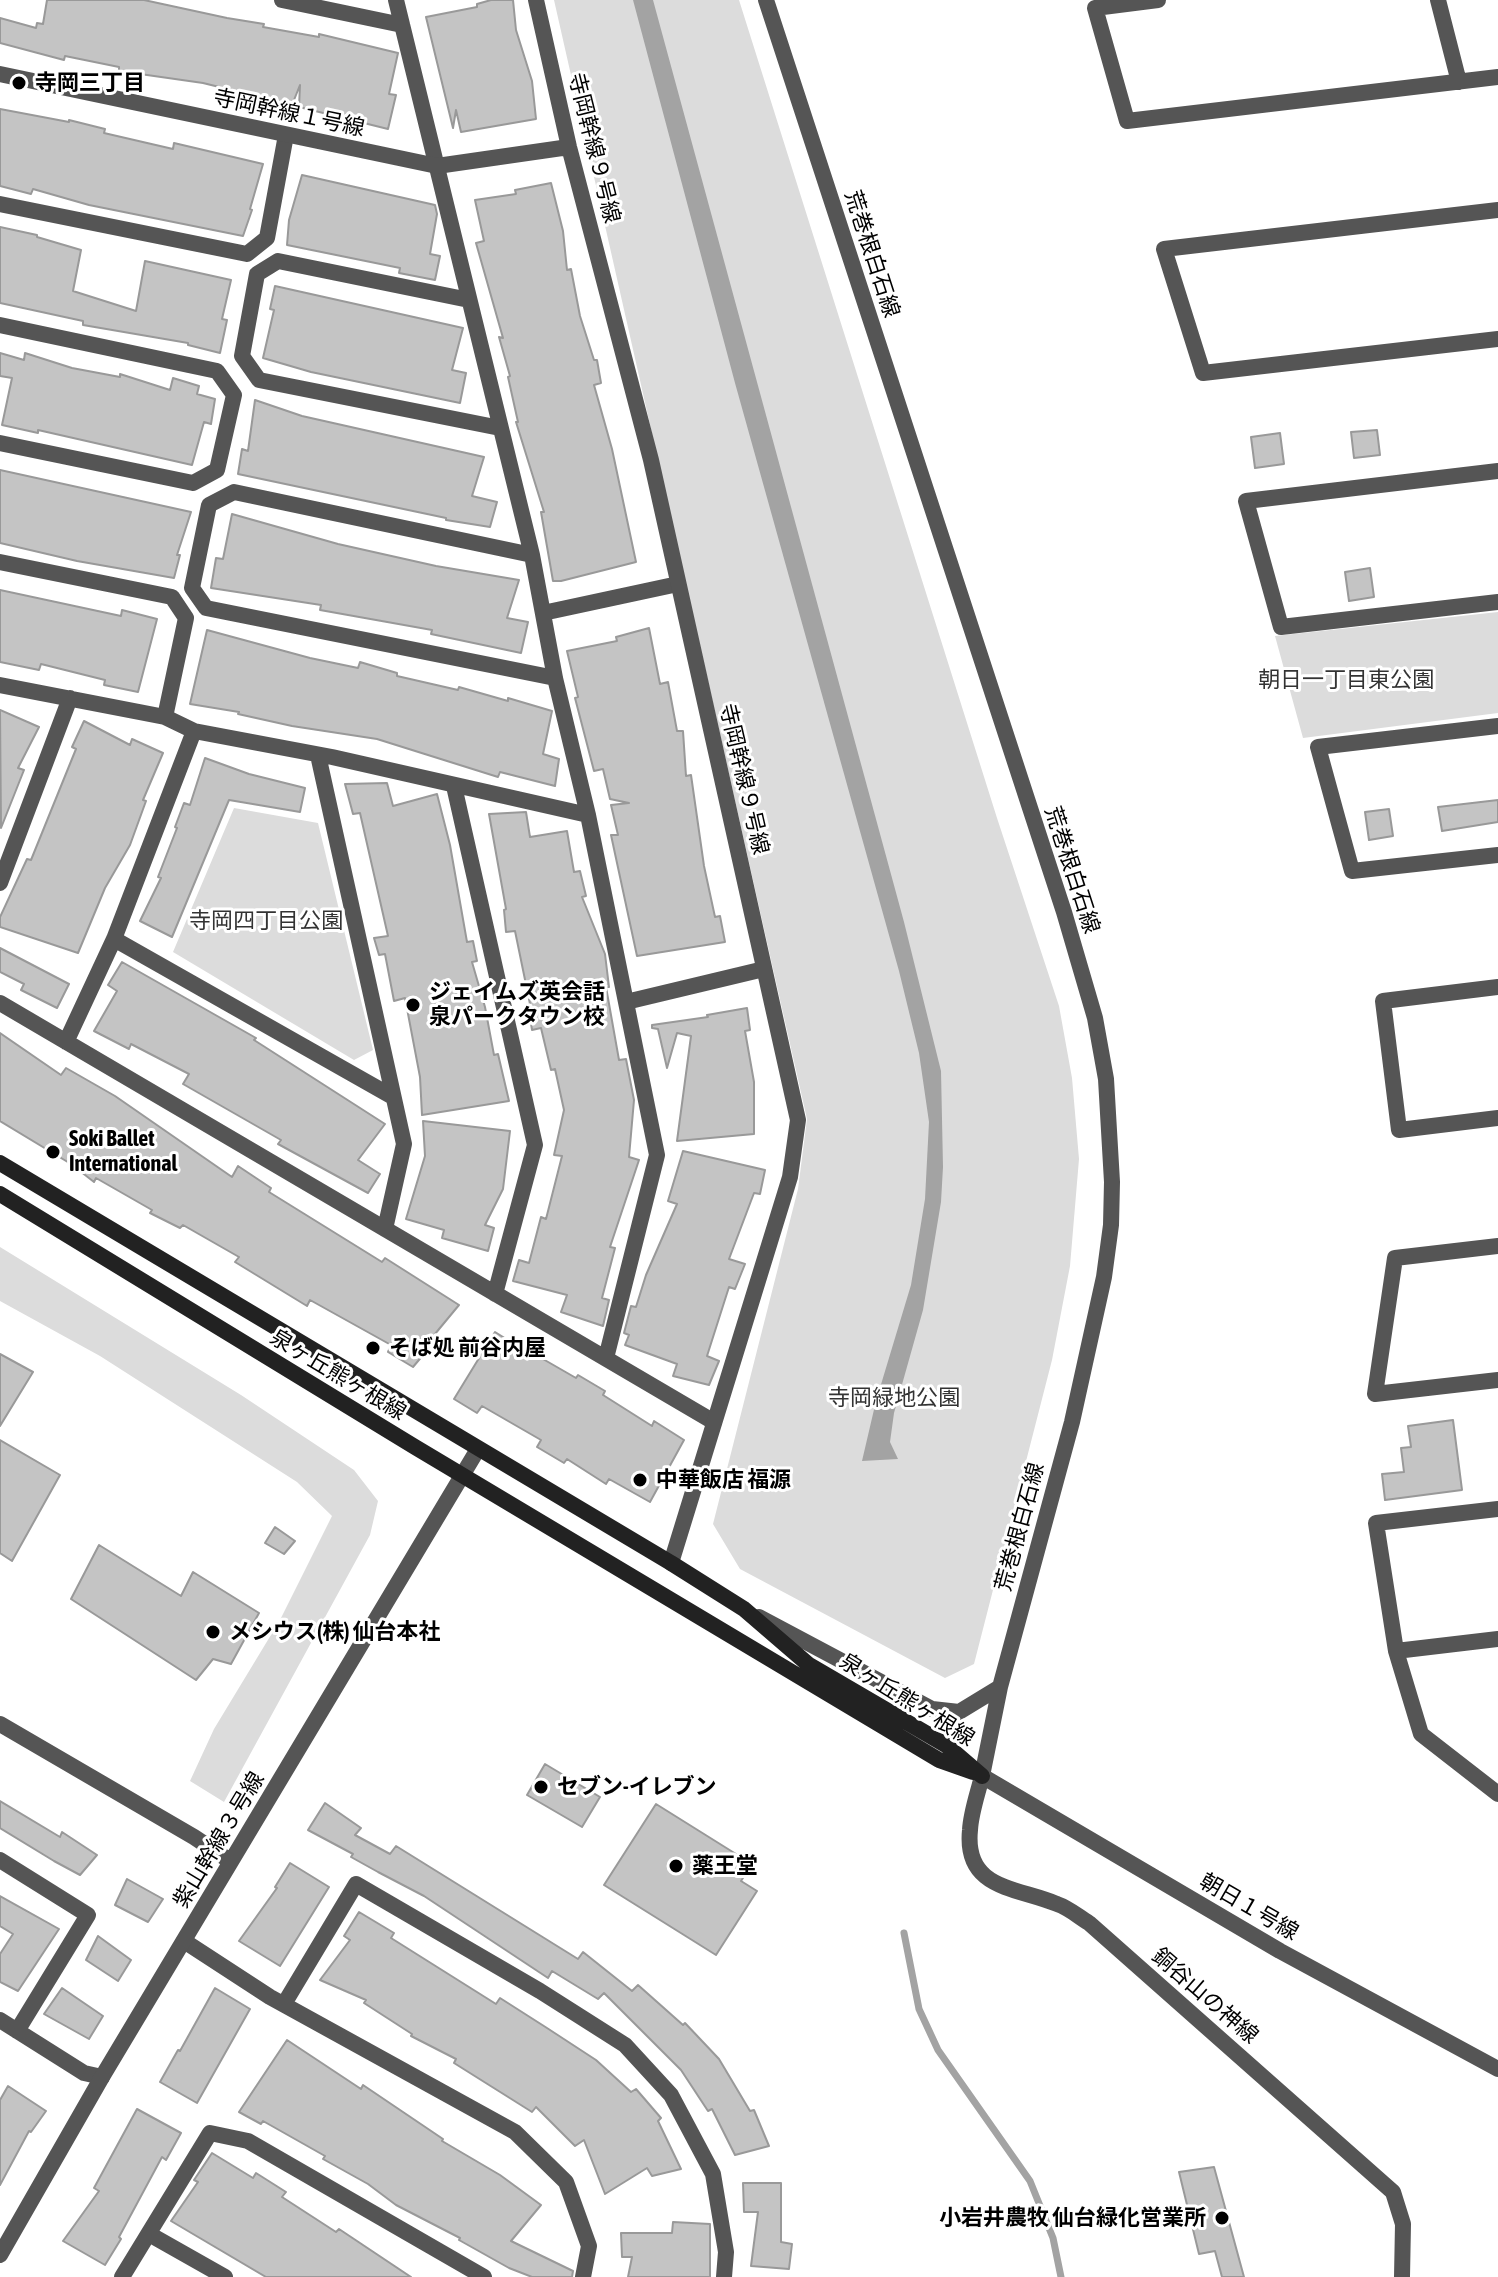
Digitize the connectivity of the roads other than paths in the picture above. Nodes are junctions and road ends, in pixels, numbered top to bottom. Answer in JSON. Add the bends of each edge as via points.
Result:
{"nodes":[{"id":1,"x":282,"y":0,"type":"edge"},
{"id":2,"x":396,"y":0,"type":"edge"},
{"id":3,"x":536,"y":0,"type":"edge"},
{"id":4,"x":766,"y":0,"type":"edge"},
{"id":5,"x":1158,"y":0,"type":"edge"},
{"id":6,"x":1438,"y":0,"type":"edge"},
{"id":7,"x":402,"y":25,"type":"junction"},
{"id":8,"x":0,"y":74,"type":"edge"},
{"id":9,"x":1498,"y":77,"type":"edge"},
{"id":10,"x":1459,"y":82,"type":"junction"},
{"id":11,"x":286,"y":135,"type":"junction"},
{"id":12,"x":569,"y":147,"type":"junction"},
{"id":13,"x":437,"y":166,"type":"junction"},
{"id":14,"x":0,"y":204,"type":"edge"},
{"id":15,"x":1498,"y":210,"type":"edge"},
{"id":16,"x":469,"y":300,"type":"junction"},
{"id":17,"x":0,"y":325,"type":"edge"},
{"id":18,"x":1498,"y":339,"type":"edge"},
{"id":19,"x":500,"y":428,"type":"junction"},
{"id":20,"x":0,"y":443,"type":"edge"},
{"id":21,"x":1498,"y":471,"type":"edge"},
{"id":22,"x":532,"y":555,"type":"junction"},
{"id":23,"x":0,"y":562,"type":"edge"},
{"id":24,"x":678,"y":584,"type":"junction"},
{"id":25,"x":1498,"y":602,"type":"edge"},
{"id":26,"x":543,"y":613,"type":"junction"},
{"id":27,"x":555,"y":678,"type":"junction"},
{"id":28,"x":0,"y":685,"type":"edge"},
{"id":29,"x":70,"y":698,"type":"junction"},
{"id":30,"x":165,"y":717,"type":"junction"},
{"id":31,"x":1498,"y":726,"type":"edge"},
{"id":32,"x":194,"y":731,"type":"junction"},
{"id":33,"x":318,"y":755,"type":"junction"},
{"id":34,"x":454,"y":786,"type":"junction"},
{"id":35,"x":588,"y":815,"type":"junction"},
{"id":36,"x":1498,"y":855,"type":"edge"},
{"id":37,"x":0,"y":883,"type":"edge"},
{"id":38,"x":114,"y":939,"type":"junction"},
{"id":39,"x":764,"y":969,"type":"junction"},
{"id":40,"x":1498,"y":987,"type":"edge"},
{"id":41,"x":626,"y":1002,"type":"junction"},
{"id":42,"x":0,"y":1003,"type":"edge"},
{"id":43,"x":66,"y":1042,"type":"junction"},
{"id":44,"x":393,"y":1097,"type":"junction"},
{"id":45,"x":1498,"y":1118,"type":"edge"},
{"id":46,"x":0,"y":1163,"type":"edge"},
{"id":47,"x":0,"y":1194,"type":"edge"},
{"id":48,"x":385,"y":1229,"type":"junction"},
{"id":49,"x":1498,"y":1246,"type":"edge"},
{"id":50,"x":495,"y":1294,"type":"junction"},
{"id":51,"x":606,"y":1358,"type":"junction"},
{"id":52,"x":1498,"y":1380,"type":"edge"},
{"id":53,"x":714,"y":1422,"type":"junction"},
{"id":54,"x":478,"y":1449,"type":"junction"},
{"id":55,"x":462,"y":1475,"type":"junction"},
{"id":56,"x":1498,"y":1509,"type":"edge"},
{"id":57,"x":671,"y":1563,"type":"junction"},
{"id":58,"x":744,"y":1609,"type":"junction"},
{"id":59,"x":1498,"y":1639,"type":"edge"},
{"id":60,"x":1396,"y":1651,"type":"junction"},
{"id":61,"x":1000,"y":1687,"type":"junction"},
{"id":62,"x":0,"y":1724,"type":"edge"},
{"id":63,"x":982,"y":1776,"type":"junction"},
{"id":64,"x":1498,"y":1794,"type":"edge"},
{"id":65,"x":0,"y":1860,"type":"edge"},
{"id":66,"x":230,"y":1861,"type":"junction"},
{"id":67,"x":184,"y":1941,"type":"junction"},
{"id":68,"x":284,"y":2004,"type":"junction"},
{"id":69,"x":0,"y":2020,"type":"edge"},
{"id":70,"x":17,"y":2031,"type":"junction"},
{"id":71,"x":1498,"y":2069,"type":"edge"},
{"id":72,"x":102,"y":2077,"type":"junction"},
{"id":73,"x":149,"y":2234,"type":"junction"},
{"id":74,"x":0,"y":2255,"type":"edge"},
{"id":75,"x":122,"y":2277,"type":"edge"},
{"id":76,"x":225,"y":2277,"type":"edge"},
{"id":77,"x":484,"y":2277,"type":"edge"},
{"id":78,"x":583,"y":2277,"type":"edge"},
{"id":79,"x":724,"y":2277,"type":"edge"},
{"id":80,"x":1402,"y":2277,"type":"edge"}],
"edges":[{"from":1,"to":7,"type":"street"},
{"from":2,"to":7,"type":"street"},
{"from":3,"to":12,"type":"street","name":"寺岡幹線９号線"},
{"from":4,"to":61,"type":"street","name":"荒巻根白石線","via":[[1064,912],[1095,1018],[1106,1079],[1112,1182],[1104,1277],[1072,1422]]},
{"from":5,"to":10,"type":"street","via":[[1095,8],[1127,121]]},
{"from":6,"to":10,"type":"street"},
{"from":7,"to":13,"type":"street"},
{"from":8,"to":11,"type":"street","name":"寺岡幹線１号線"},
{"from":9,"to":10,"type":"street"},
{"from":11,"to":13,"type":"street","name":"寺岡幹線１号線"},
{"from":11,"to":14,"type":"street","via":[[267,238],[247,254]]},
{"from":12,"to":13,"type":"street","name":"寺岡幹線１号線"},
{"from":12,"to":24,"type":"street","name":"寺岡幹線９号線"},
{"from":13,"to":16,"type":"street"},
{"from":15,"to":18,"type":"street","via":[[1164,249],[1203,373]]},
{"from":16,"to":19,"type":"street"},
{"from":16,"to":19,"type":"street","via":[[278,261],[257,274],[242,356],[259,380]]},
{"from":17,"to":20,"type":"street","via":[[217,371],[234,395],[217,470],[193,483]]},
{"from":19,"to":22,"type":"street"},
{"from":21,"to":25,"type":"street","via":[[1246,501],[1281,627]]},
{"from":22,"to":26,"type":"street"},
{"from":22,"to":27,"type":"street","via":[[234,492],[209,505],[192,588],[206,608]]},
{"from":23,"to":30,"type":"street","via":[[172,597],[186,618]]},
{"from":24,"to":26,"type":"street"},
{"from":24,"to":39,"type":"street","name":"寺岡幹線９号線"},
{"from":26,"to":27,"type":"street"},
{"from":27,"to":35,"type":"street"},
{"from":28,"to":29,"type":"street"},
{"from":29,"to":30,"type":"street"},
{"from":29,"to":37,"type":"street"},
{"from":30,"to":32,"type":"street"},
{"from":31,"to":36,"type":"street","via":[[1318,747],[1352,871]]},
{"from":32,"to":33,"type":"street"},
{"from":32,"to":38,"type":"street"},
{"from":33,"to":34,"type":"street"},
{"from":33,"to":44,"type":"street"},
{"from":34,"to":35,"type":"street"},
{"from":34,"to":50,"type":"street","via":[[535,1145]]},
{"from":35,"to":41,"type":"street"},
{"from":38,"to":43,"type":"street"},
{"from":38,"to":44,"type":"street"},
{"from":39,"to":41,"type":"street"},
{"from":39,"to":53,"type":"street","name":"寺岡幹線９号線","via":[[798,1120],[790,1177]]},
{"from":40,"to":45,"type":"street","via":[[1383,1001],[1399,1130]]},
{"from":41,"to":51,"type":"street","via":[[657,1155]]},
{"from":42,"to":43,"type":"street"},
{"from":43,"to":48,"type":"street"},
{"from":44,"to":48,"type":"street","via":[[404,1144]]},
{"from":46,"to":54,"type":"main road","name":"泉ヶ丘熊ヶ根線"},
{"from":47,"to":55,"type":"main road","name":"泉ヶ丘熊ヶ根線"},
{"from":48,"to":50,"type":"street"},
{"from":49,"to":52,"type":"street","via":[[1395,1258],[1375,1394]]},
{"from":50,"to":51,"type":"street"},
{"from":51,"to":53,"type":"street"},
{"from":53,"to":57,"type":"street","name":"寺岡幹線９号線"},
{"from":54,"to":55,"type":"street","name":"紫山幹線３号線"},
{"from":54,"to":57,"type":"main road","name":"泉ヶ丘熊ヶ根線"},
{"from":55,"to":63,"type":"main road","name":"泉ヶ丘熊ヶ根線","via":[[939,1760]]},
{"from":55,"to":66,"type":"street","name":"紫山幹線３号線"},
{"from":56,"to":60,"type":"street","via":[[1376,1523]]},
{"from":57,"to":58,"type":"main road","name":"泉ヶ丘熊ヶ根線"},
{"from":58,"to":61,"type":"street","via":[[932,1709],[959,1712]]},
{"from":58,"to":63,"type":"main road","name":"泉ヶ丘熊ヶ根線","via":[[809,1665],[946,1745]]},
{"from":59,"to":60,"type":"street"},
{"from":60,"to":64,"type":"street","via":[[1421,1734]]},
{"from":61,"to":63,"type":"street","name":"荒巻根白石線"},
{"from":62,"to":66,"type":"street"},
{"from":63,"to":71,"type":"street","name":"朝日１号線","via":[[1280,1951]]},
{"from":63,"to":80,"type":"street","name":"銅谷山の神線","via":[[969,1830],[978,1870],[991,1881],[1060,1905],[1089,1923],[1393,2192],[1403,2224]]},
{"from":65,"to":70,"type":"street","via":[[88,1915]]},
{"from":66,"to":67,"type":"street","name":"紫山幹線３号線"},
{"from":67,"to":68,"type":"street"},
{"from":67,"to":72,"type":"street","name":"紫山幹線３号線"},
{"from":68,"to":78,"type":"street","via":[[515,2132],[566,2182],[589,2246]]},
{"from":68,"to":79,"type":"street","via":[[356,1884],[540,1991],[625,2045],[671,2095],[713,2174],[726,2252]]},
{"from":69,"to":70,"type":"street"},
{"from":70,"to":72,"type":"street","via":[[84,2073]]},
{"from":72,"to":74,"type":"street","name":"紫山幹線３号線"},
{"from":73,"to":75,"type":"street"},
{"from":73,"to":76,"type":"street"},
{"from":73,"to":77,"type":"street","via":[[210,2133],[248,2141]]}]}
